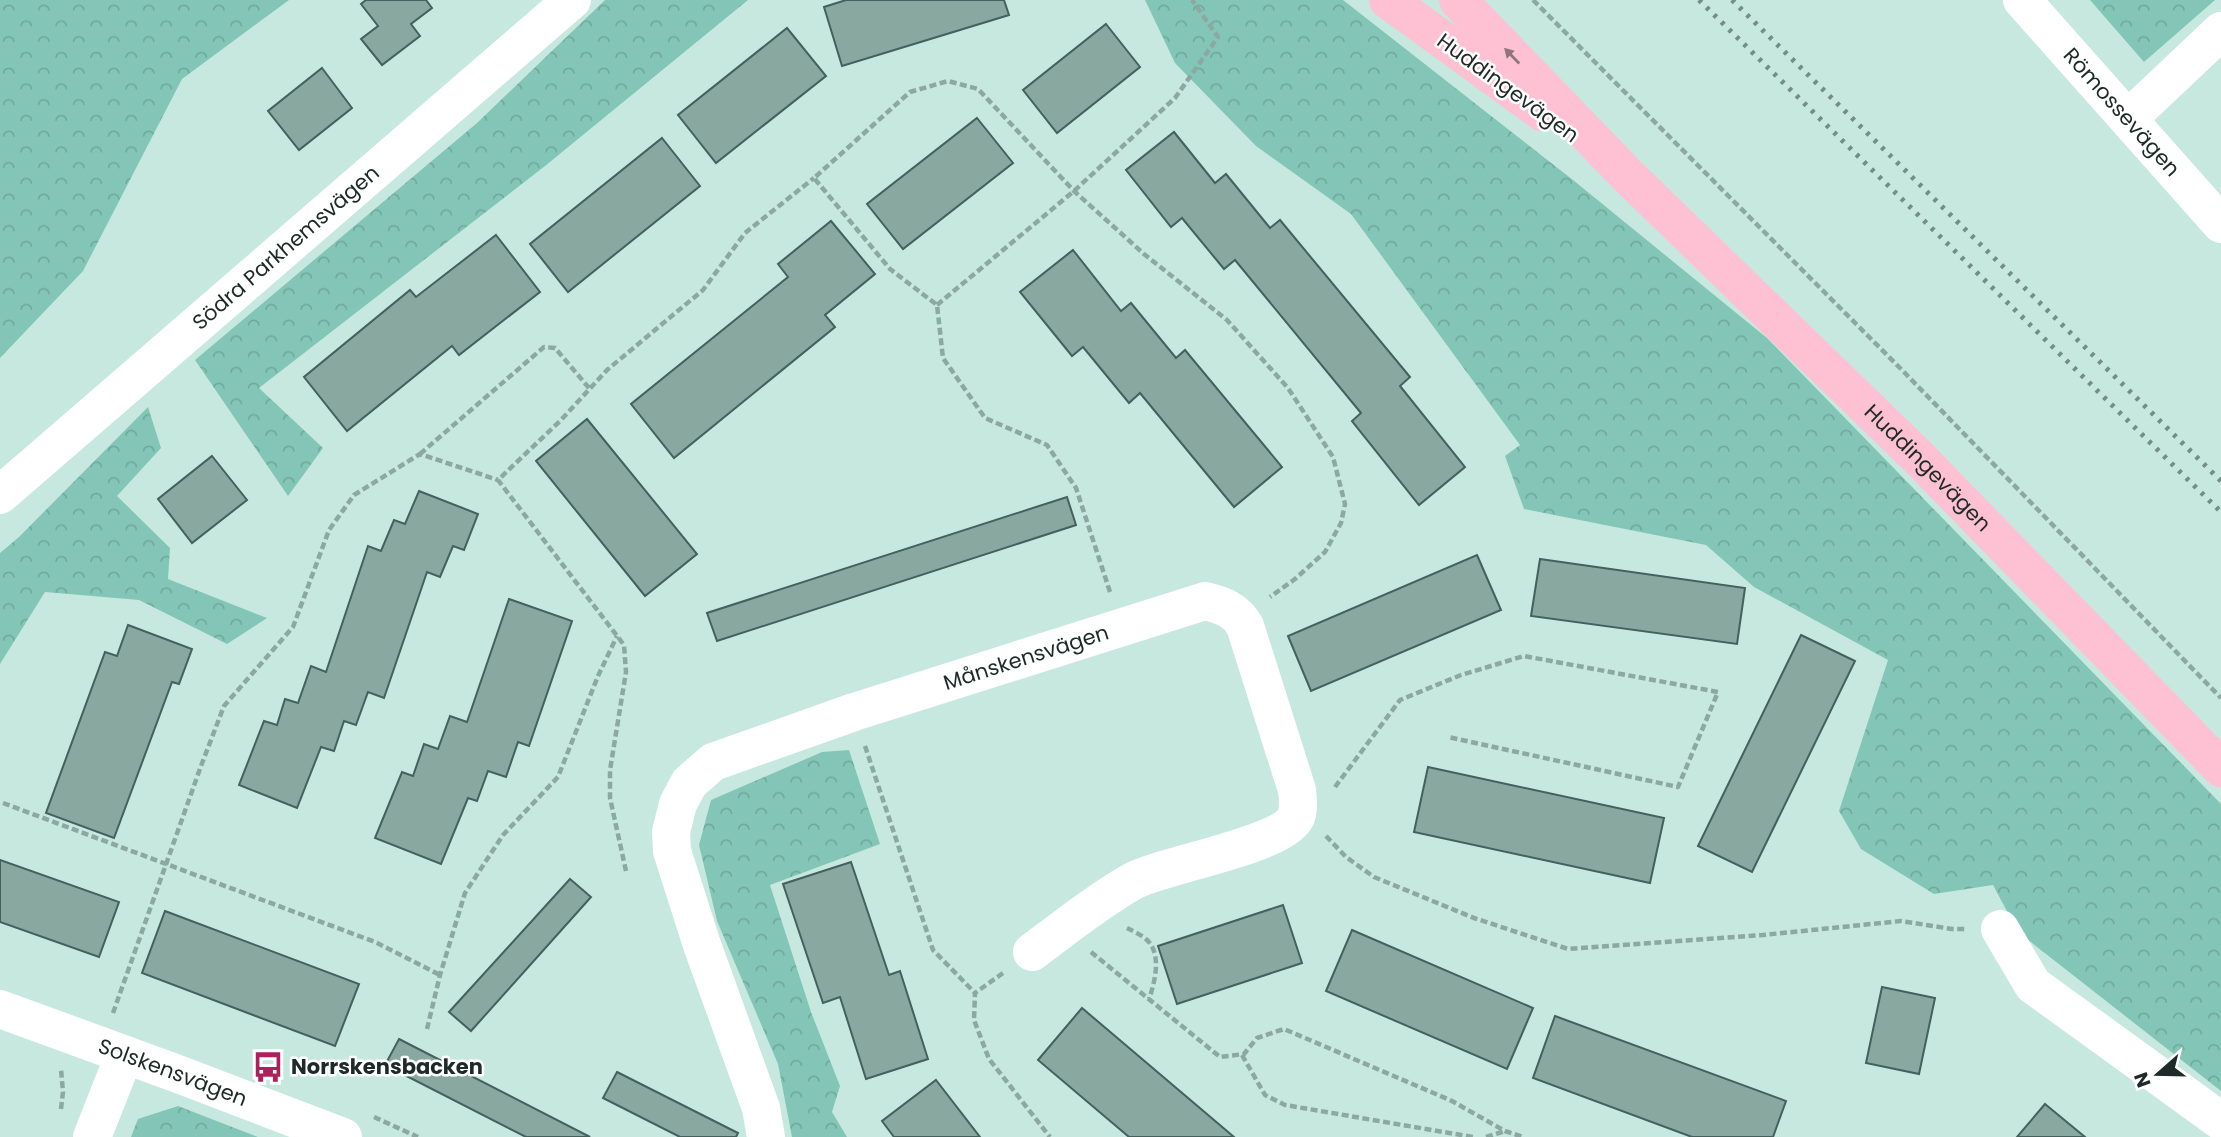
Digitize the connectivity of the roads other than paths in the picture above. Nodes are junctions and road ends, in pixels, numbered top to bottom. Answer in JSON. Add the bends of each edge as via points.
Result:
{"nodes":[{"id":1,"x":572,"y":0,"type":"edge"},
{"id":2,"x":1388,"y":0,"type":"edge"},
{"id":3,"x":1458,"y":0,"type":"edge"},
{"id":4,"x":2022,"y":0,"type":"edge"},
{"id":5,"x":2221,"y":31,"type":"edge"},
{"id":6,"x":2129,"y":118,"type":"junction"},
{"id":7,"x":1627,"y":175,"type":"junction"},
{"id":8,"x":2221,"y":223,"type":"edge"},
{"id":9,"x":0,"y":495,"type":"edge"},
{"id":10,"x":2221,"y":768,"type":"edge"},
{"id":11,"x":2000,"y":929,"type":"road end"},
{"id":12,"x":1032,"y":952,"type":"road end"},
{"id":13,"x":0,"y":1009,"type":"edge"},
{"id":14,"x":124,"y":1056,"type":"junction"},
{"id":15,"x":2221,"y":1121,"type":"edge"},
{"id":16,"x":92,"y":1137,"type":"edge"},
{"id":17,"x":343,"y":1137,"type":"edge"},
{"id":18,"x":766,"y":1137,"type":"edge"}],
"edges":[{"from":1,"to":9,"type":"street","name":"Södra Parkhemsvägen"},
{"from":2,"to":7,"type":"main road","name":"Huddingevägen"},
{"from":7,"to":3,"type":"main road","name":"Huddingevägen","one_way":true},
{"from":4,"to":6,"type":"street","name":"Römossevägen"},
{"from":5,"to":6,"type":"street"},
{"from":6,"to":8,"type":"street","name":"Römossevägen"},
{"from":7,"to":10,"type":"main road","name":"Huddingevägen","via":[[1918,457]]},
{"from":11,"to":15,"type":"street","via":[[2033,985]]},
{"from":12,"to":18,"type":"street","name":"Månskensvägen","via":[[1135,880],[1258,841],[1295,819],[1297,790],[1241,618],[1223,606],[1205,601],[854,712],[713,762],[689,783],[671,832],[672,851],[761,1108]]},
{"from":13,"to":14,"type":"street","name":"Solskensvägen"},
{"from":14,"to":16,"type":"street"},
{"from":14,"to":17,"type":"street","name":"Solskensvägen"}]}
